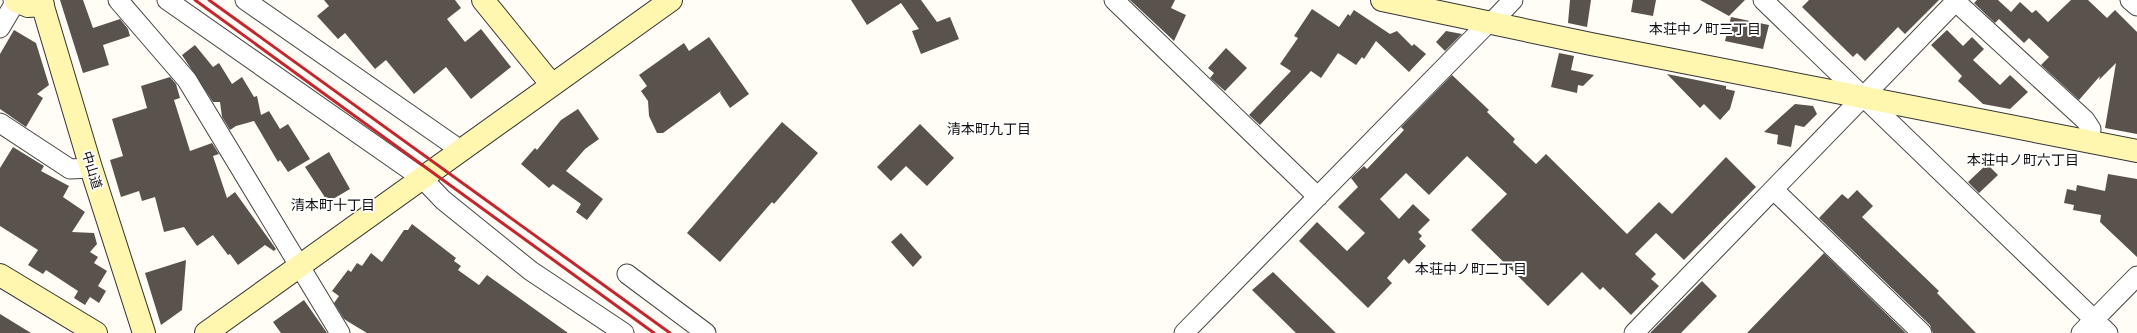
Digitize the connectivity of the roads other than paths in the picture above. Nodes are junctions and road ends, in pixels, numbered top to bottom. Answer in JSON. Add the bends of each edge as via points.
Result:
{"nodes":[{"id":1,"x":118,"y":0,"type":"edge"},
{"id":2,"x":167,"y":0,"type":"edge"},
{"id":3,"x":483,"y":0,"type":"edge"},
{"id":4,"x":671,"y":0,"type":"edge"},
{"id":5,"x":1114,"y":0,"type":"edge"},
{"id":6,"x":1382,"y":0,"type":"edge"},
{"id":7,"x":1513,"y":0,"type":"edge"},
{"id":8,"x":1763,"y":0,"type":"edge"},
{"id":9,"x":1956,"y":0,"type":"edge"},
{"id":10,"x":2130,"y":0,"type":"edge"},
{"id":11,"x":14,"y":1,"type":"edge"},
{"id":12,"x":42,"y":2,"type":"edge"},
{"id":13,"x":253,"y":2,"type":"edge"},
{"id":14,"x":1435,"y":5,"type":"edge"},
{"id":15,"x":2137,"y":6,"type":"edge"},
{"id":16,"x":1491,"y":21,"type":"junction"},
{"id":17,"x":0,"y":28,"type":"edge"},
{"id":18,"x":552,"y":84,"type":"junction"},
{"id":19,"x":1864,"y":97,"type":"junction"},
{"id":20,"x":0,"y":123,"type":"edge"},
{"id":21,"x":2089,"y":141,"type":"junction"},
{"id":22,"x":462,"y":151,"type":"junction"},
{"id":23,"x":2137,"y":151,"type":"edge"},
{"id":24,"x":91,"y":168,"type":"junction"},
{"id":25,"x":423,"y":179,"type":"junction"},
{"id":26,"x":1774,"y":190,"type":"junction"},
{"id":27,"x":1318,"y":197,"type":"junction"},
{"id":28,"x":300,"y":266,"type":"junction"},
{"id":29,"x":627,"y":274,"type":"dead end"},
{"id":30,"x":0,"y":275,"type":"edge"},
{"id":31,"x":2137,"y":276,"type":"edge"},
{"id":32,"x":2094,"y":320,"type":"junction"},
{"id":33,"x":599,"y":325,"type":"edge"},
{"id":34,"x":1189,"y":331,"type":"edge"},
{"id":35,"x":96,"y":333,"type":"edge"},
{"id":36,"x":144,"y":333,"type":"edge"},
{"id":37,"x":206,"y":333,"type":"edge"},
{"id":38,"x":340,"y":333,"type":"edge"},
{"id":39,"x":624,"y":333,"type":"edge"},
{"id":40,"x":706,"y":333,"type":"edge"},
{"id":41,"x":1634,"y":333,"type":"edge"},
{"id":42,"x":1922,"y":333,"type":"edge"},
{"id":43,"x":2081,"y":333,"type":"edge"},
{"id":44,"x":2108,"y":333,"type":"edge"}],
"edges":[{"from":1,"to":28,"type":"street","via":[[187,80]]},
{"from":2,"to":25,"type":"street"},
{"from":3,"to":18,"type":"street"},
{"from":4,"to":18,"type":"street"},
{"from":5,"to":27,"type":"street"},
{"from":6,"to":14,"type":"street"},
{"from":7,"to":16,"type":"street"},
{"from":8,"to":19,"type":"street"},
{"from":9,"to":19,"type":"street"},
{"from":9,"to":21,"type":"street","via":[[2085,120],[2091,128]]},
{"from":10,"to":15,"type":"street"},
{"from":11,"to":12,"type":"street","via":[[28,6]]},
{"from":11,"to":17,"type":"street"},
{"from":12,"to":24,"type":"street","name":"中山道"},
{"from":13,"to":22,"type":"street"},
{"from":14,"to":16,"type":"street"},
{"from":16,"to":19,"type":"street"},
{"from":16,"to":27,"type":"street"},
{"from":18,"to":22,"type":"street"},
{"from":19,"to":21,"type":"street"},
{"from":19,"to":26,"type":"street"},
{"from":19,"to":32,"type":"street"},
{"from":20,"to":24,"type":"street","via":[[70,169]]},
{"from":21,"to":23,"type":"street"},
{"from":22,"to":25,"type":"street"},
{"from":24,"to":36,"type":"street","name":"中山道"},
{"from":25,"to":28,"type":"street"},
{"from":25,"to":33,"type":"street","via":[[443,200]]},
{"from":26,"to":41,"type":"street"},
{"from":26,"to":42,"type":"street"},
{"from":27,"to":34,"type":"street"},
{"from":28,"to":37,"type":"street"},
{"from":28,"to":38,"type":"street"},
{"from":29,"to":40,"type":"street"},
{"from":30,"to":35,"type":"street"},
{"from":31,"to":32,"type":"street"},
{"from":32,"to":43,"type":"street"},
{"from":32,"to":44,"type":"street"},
{"from":33,"to":39,"type":"street"}]}
